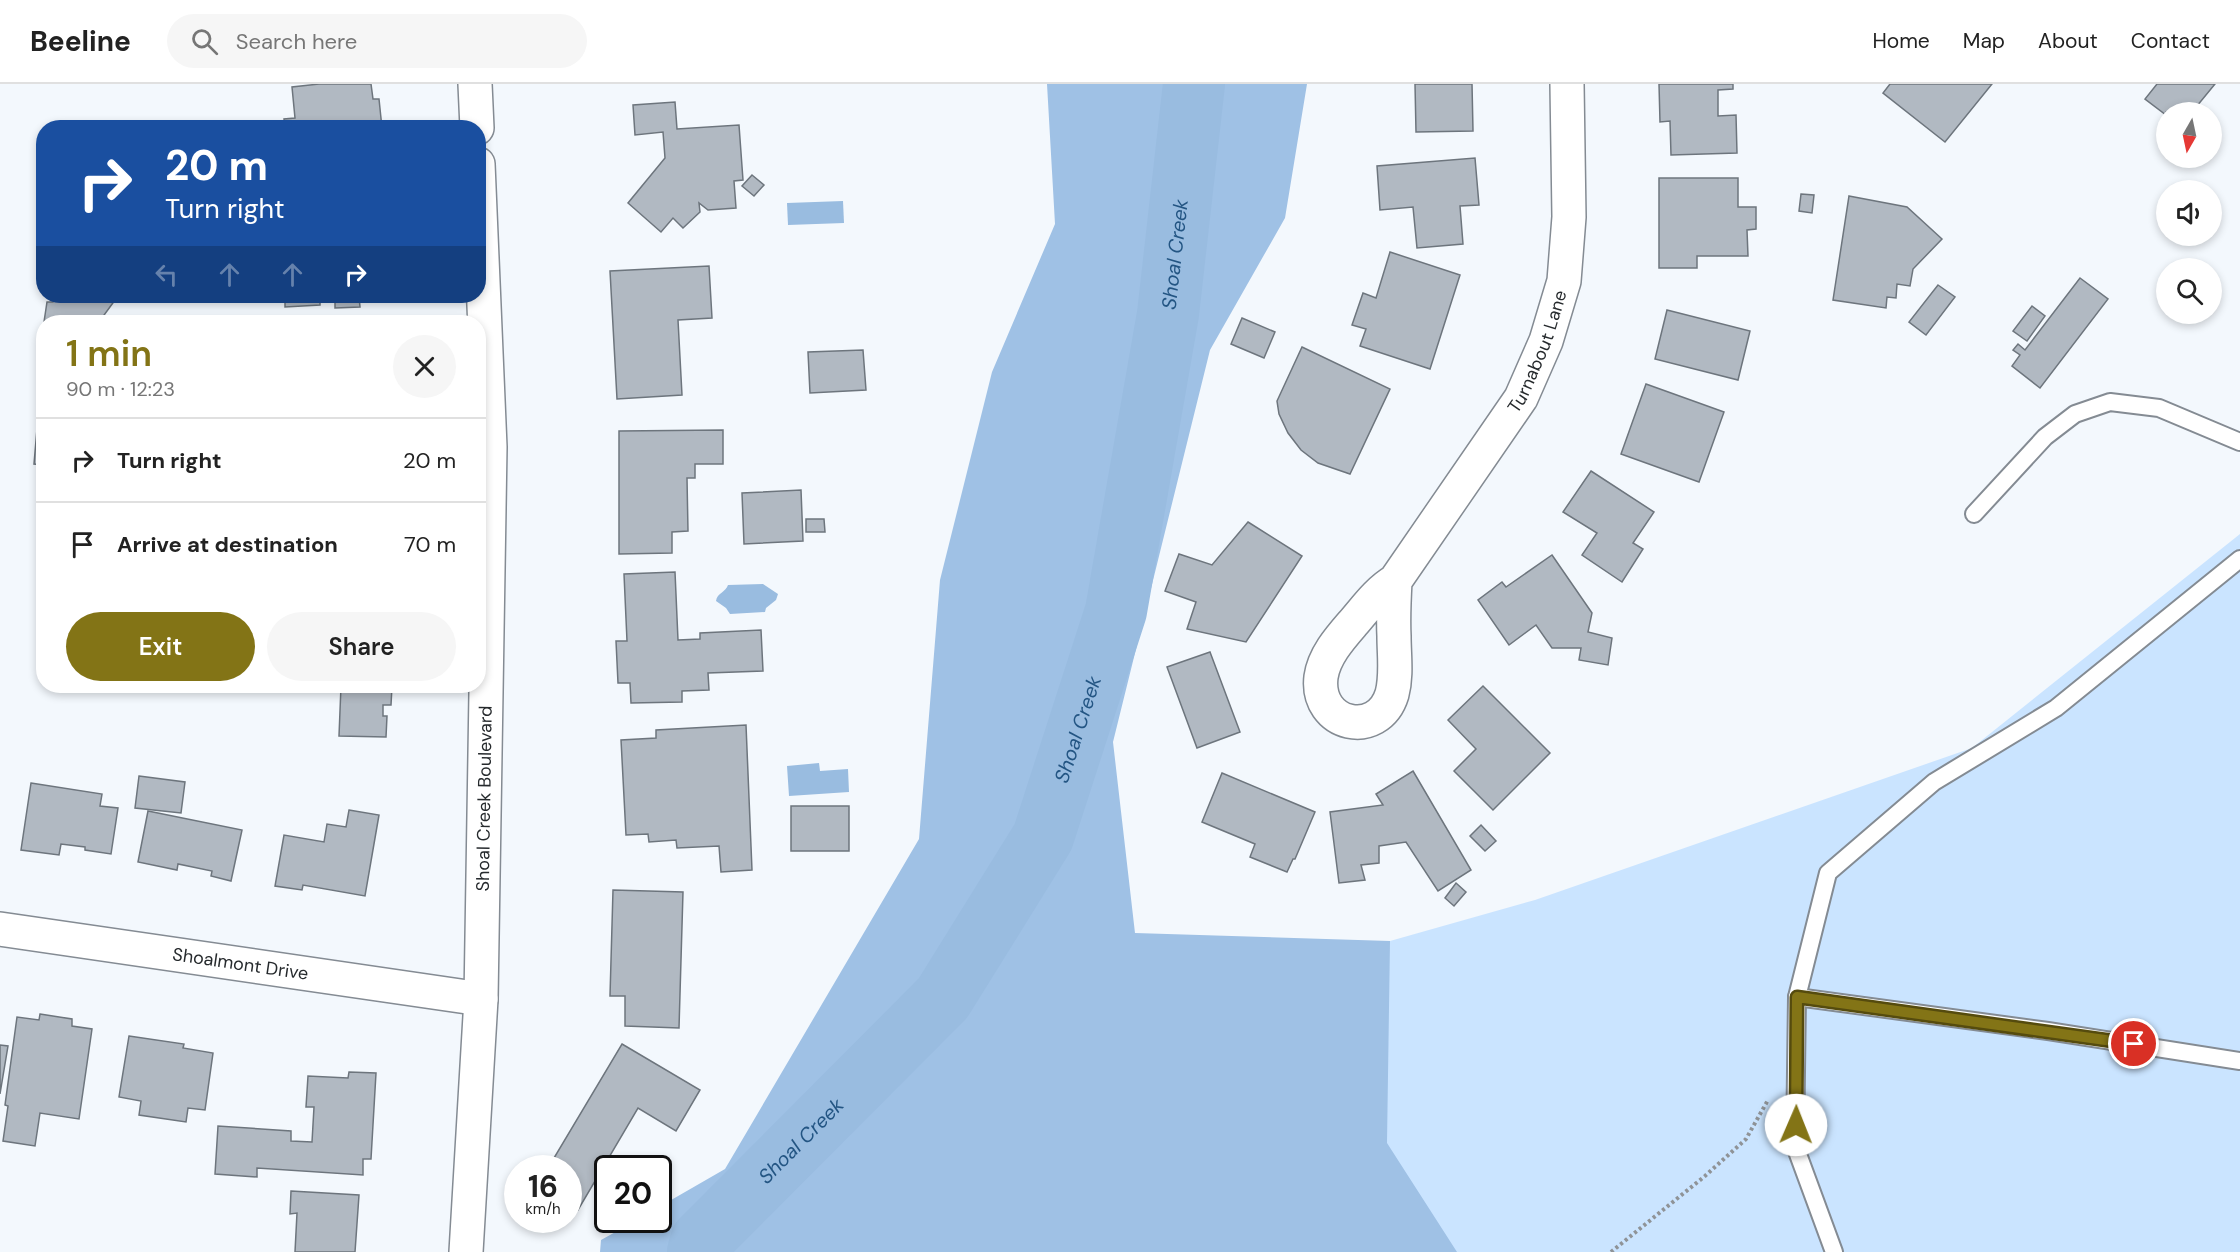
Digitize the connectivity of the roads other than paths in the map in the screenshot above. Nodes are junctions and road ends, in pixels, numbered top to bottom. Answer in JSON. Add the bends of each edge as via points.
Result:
{"nodes":[{"id":1,"x":475,"y":84,"type":"edge"},
{"id":2,"x":1567,"y":84,"type":"edge"},
{"id":3,"x":477,"y":120,"type":"edge"},
{"id":4,"x":2240,"y":442,"type":"edge"},
{"id":5,"x":1974,"y":514,"type":"dead end"},
{"id":6,"x":2240,"y":559,"type":"edge"},
{"id":7,"x":1395,"y":581,"type":"dead end"},
{"id":8,"x":483,"y":693,"type":"edge"},
{"id":9,"x":0,"y":929,"type":"edge"},
{"id":10,"x":1797,"y":997,"type":"junction"},
{"id":11,"x":481,"y":999,"type":"junction"},
{"id":12,"x":2240,"y":1061,"type":"edge"},
{"id":13,"x":466,"y":1252,"type":"edge"},
{"id":14,"x":1834,"y":1252,"type":"edge"}],
"edges":[{"from":1,"to":3,"type":"street"},
{"from":2,"to":7,"type":"street","name":"Turnabout Lane","via":[[1569,217],[1564,281],[1546,341],[1521,398]]},
{"from":4,"to":5,"type":"lane","via":[[2159,408],[2110,402],[2075,414],[2045,437]]},
{"from":6,"to":10,"type":"lane","via":[[2056,708],[1934,782],[1828,873]]},
{"from":8,"to":11,"type":"street","name":"Shoal Creek Boulevard"},
{"from":9,"to":11,"type":"street","name":"Shoalmont Drive"},
{"from":10,"to":12,"type":"lane"},
{"from":10,"to":14,"type":"lane","via":[[1795,1146]]},
{"from":11,"to":13,"type":"street","name":"Shoal Creek Boulevard"}]}
